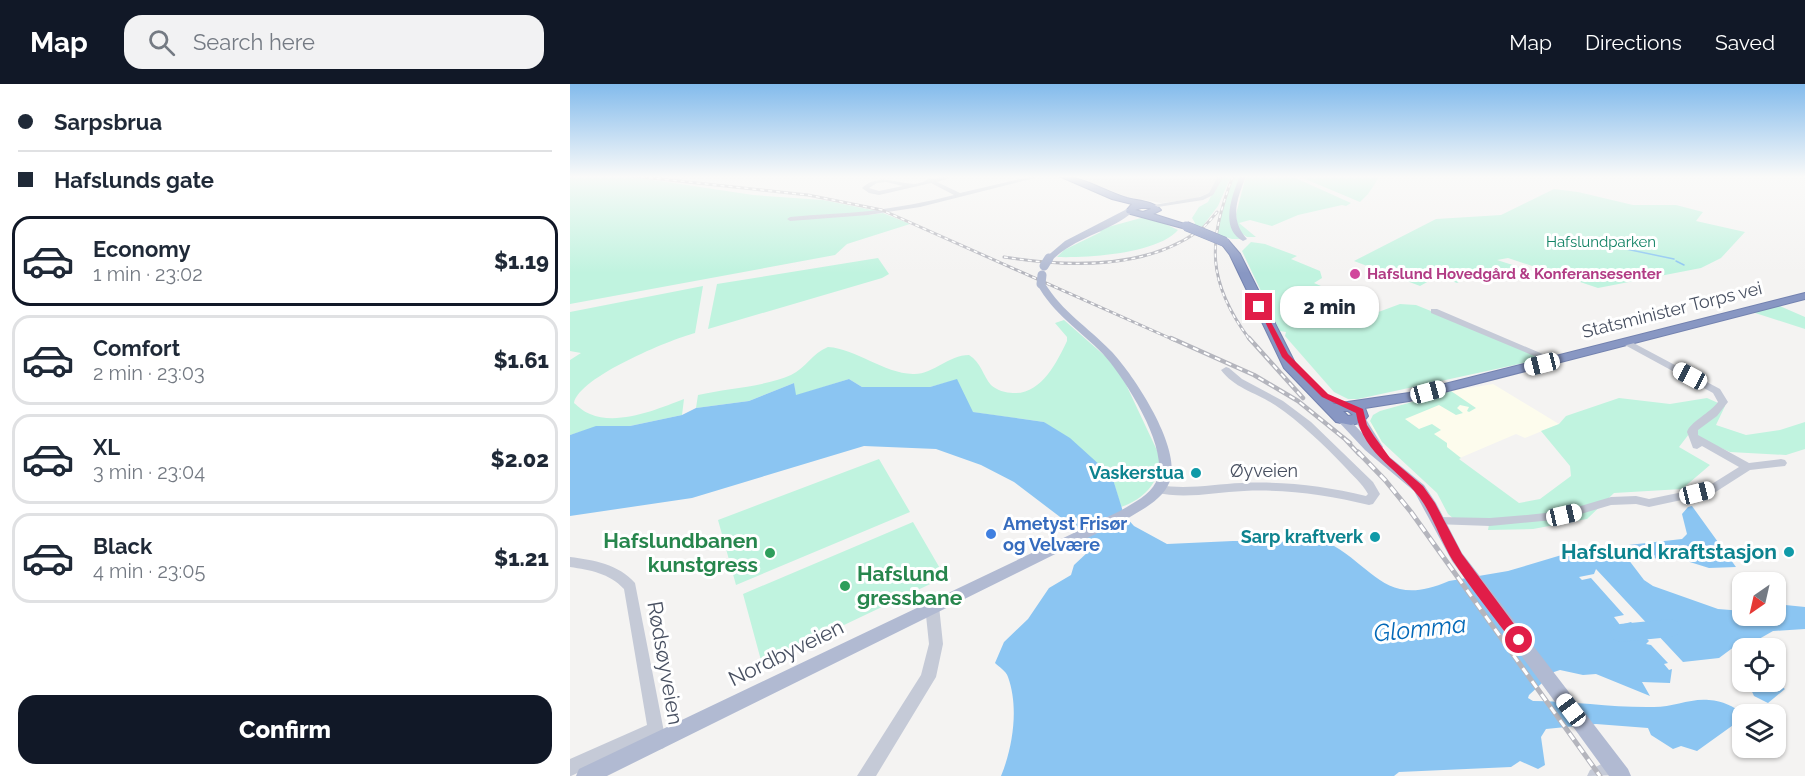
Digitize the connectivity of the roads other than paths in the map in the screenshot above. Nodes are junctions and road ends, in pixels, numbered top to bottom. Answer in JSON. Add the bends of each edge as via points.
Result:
{"nodes":[{"id":1,"x":894,"y":208,"type":"edge"},
{"id":2,"x":1140,"y":208,"type":"edge"},
{"id":3,"x":1152,"y":208,"type":"edge"},
{"id":4,"x":1234,"y":208,"type":"edge"},
{"id":5,"x":1144,"y":210,"type":"junction"},
{"id":6,"x":790,"y":219,"type":"dead end"},
{"id":7,"x":1243,"y":239,"type":"junction"},
{"id":8,"x":1225,"y":242,"type":"junction"},
{"id":9,"x":1235,"y":254,"type":"junction"},
{"id":10,"x":1805,"y":297,"type":"edge"},
{"id":11,"x":1434,"y":311,"type":"dead end"},
{"id":12,"x":1626,"y":342,"type":"junction"},
{"id":13,"x":1554,"y":361,"type":"junction"},
{"id":14,"x":1226,"y":370,"type":"dead end"},
{"id":15,"x":1349,"y":413,"type":"junction"},
{"id":16,"x":1781,"y":463,"type":"dead end"},
{"id":17,"x":1748,"y":467,"type":"junction"},
{"id":18,"x":1159,"y":489,"type":"junction"},
{"id":19,"x":1438,"y":521,"type":"junction"},
{"id":20,"x":570,"y":562,"type":"edge"},
{"id":21,"x":932,"y":606,"type":"junction"},
{"id":22,"x":656,"y":736,"type":"junction"},
{"id":23,"x":570,"y":768,"type":"edge"},
{"id":24,"x":1618,"y":772,"type":"edge"},
{"id":25,"x":586,"y":776,"type":"edge"},
{"id":26,"x":866,"y":776,"type":"edge"},
{"id":27,"x":1596,"y":776,"type":"edge"}],
"edges":[{"from":1,"to":6,"type":"street"},
{"from":2,"to":5,"type":"highway"},
{"from":3,"to":5,"type":"street"},
{"from":4,"to":7,"type":"main road","via":[[1232,224]]},
{"from":5,"to":8,"type":"highway","bridge":true},
{"from":5,"to":18,"type":"main road","via":[[1069,240],[1044,271],[1052,303],[1107,353],[1126,376],[1158,435],[1167,470]]},
{"from":7,"to":8,"type":"main road"},
{"from":7,"to":9,"type":"main road","via":[[1245,242]]},
{"from":8,"to":9,"type":"highway"},
{"from":9,"to":15,"type":"highway","via":[[1293,372]]},
{"from":10,"to":12,"type":"highway","name":"Statsminister Torps vei"},
{"from":11,"to":13,"type":"street"},
{"from":12,"to":13,"type":"highway","name":"Statsminister Torps vei"},
{"from":12,"to":17,"type":"street","via":[[1719,394],[1723,402],[1692,432],[1696,442]]},
{"from":13,"to":15,"type":"highway","name":"Statsminister Torps vei"},
{"from":14,"to":18,"type":"street","name":"Øyveien","via":[[1231,377],[1309,424],[1374,494],[1369,501],[1310,489]]},
{"from":15,"to":19,"type":"main road","via":[[1361,440],[1419,488]]},
{"from":16,"to":17,"type":"street"},
{"from":17,"to":19,"type":"street","via":[[1716,487],[1649,503],[1611,501],[1564,515],[1527,519]]},
{"from":18,"to":21,"type":"main road","name":"Nordbyveien","via":[[1125,514]]},
{"from":19,"to":24,"type":"main road","via":[[1457,557]]},
{"from":20,"to":22,"type":"street","name":"Rødsøyveien","via":[[614,573],[630,587]]},
{"from":21,"to":22,"type":"main road","name":"Nordbyveien"},
{"from":21,"to":26,"type":"street","via":[[936,644],[928,676]]},
{"from":22,"to":23,"type":"street"},
{"from":22,"to":25,"type":"main road","name":"Nordbyveien"},
{"from":24,"to":27,"type":"street","via":[[1606,770]]}]}
